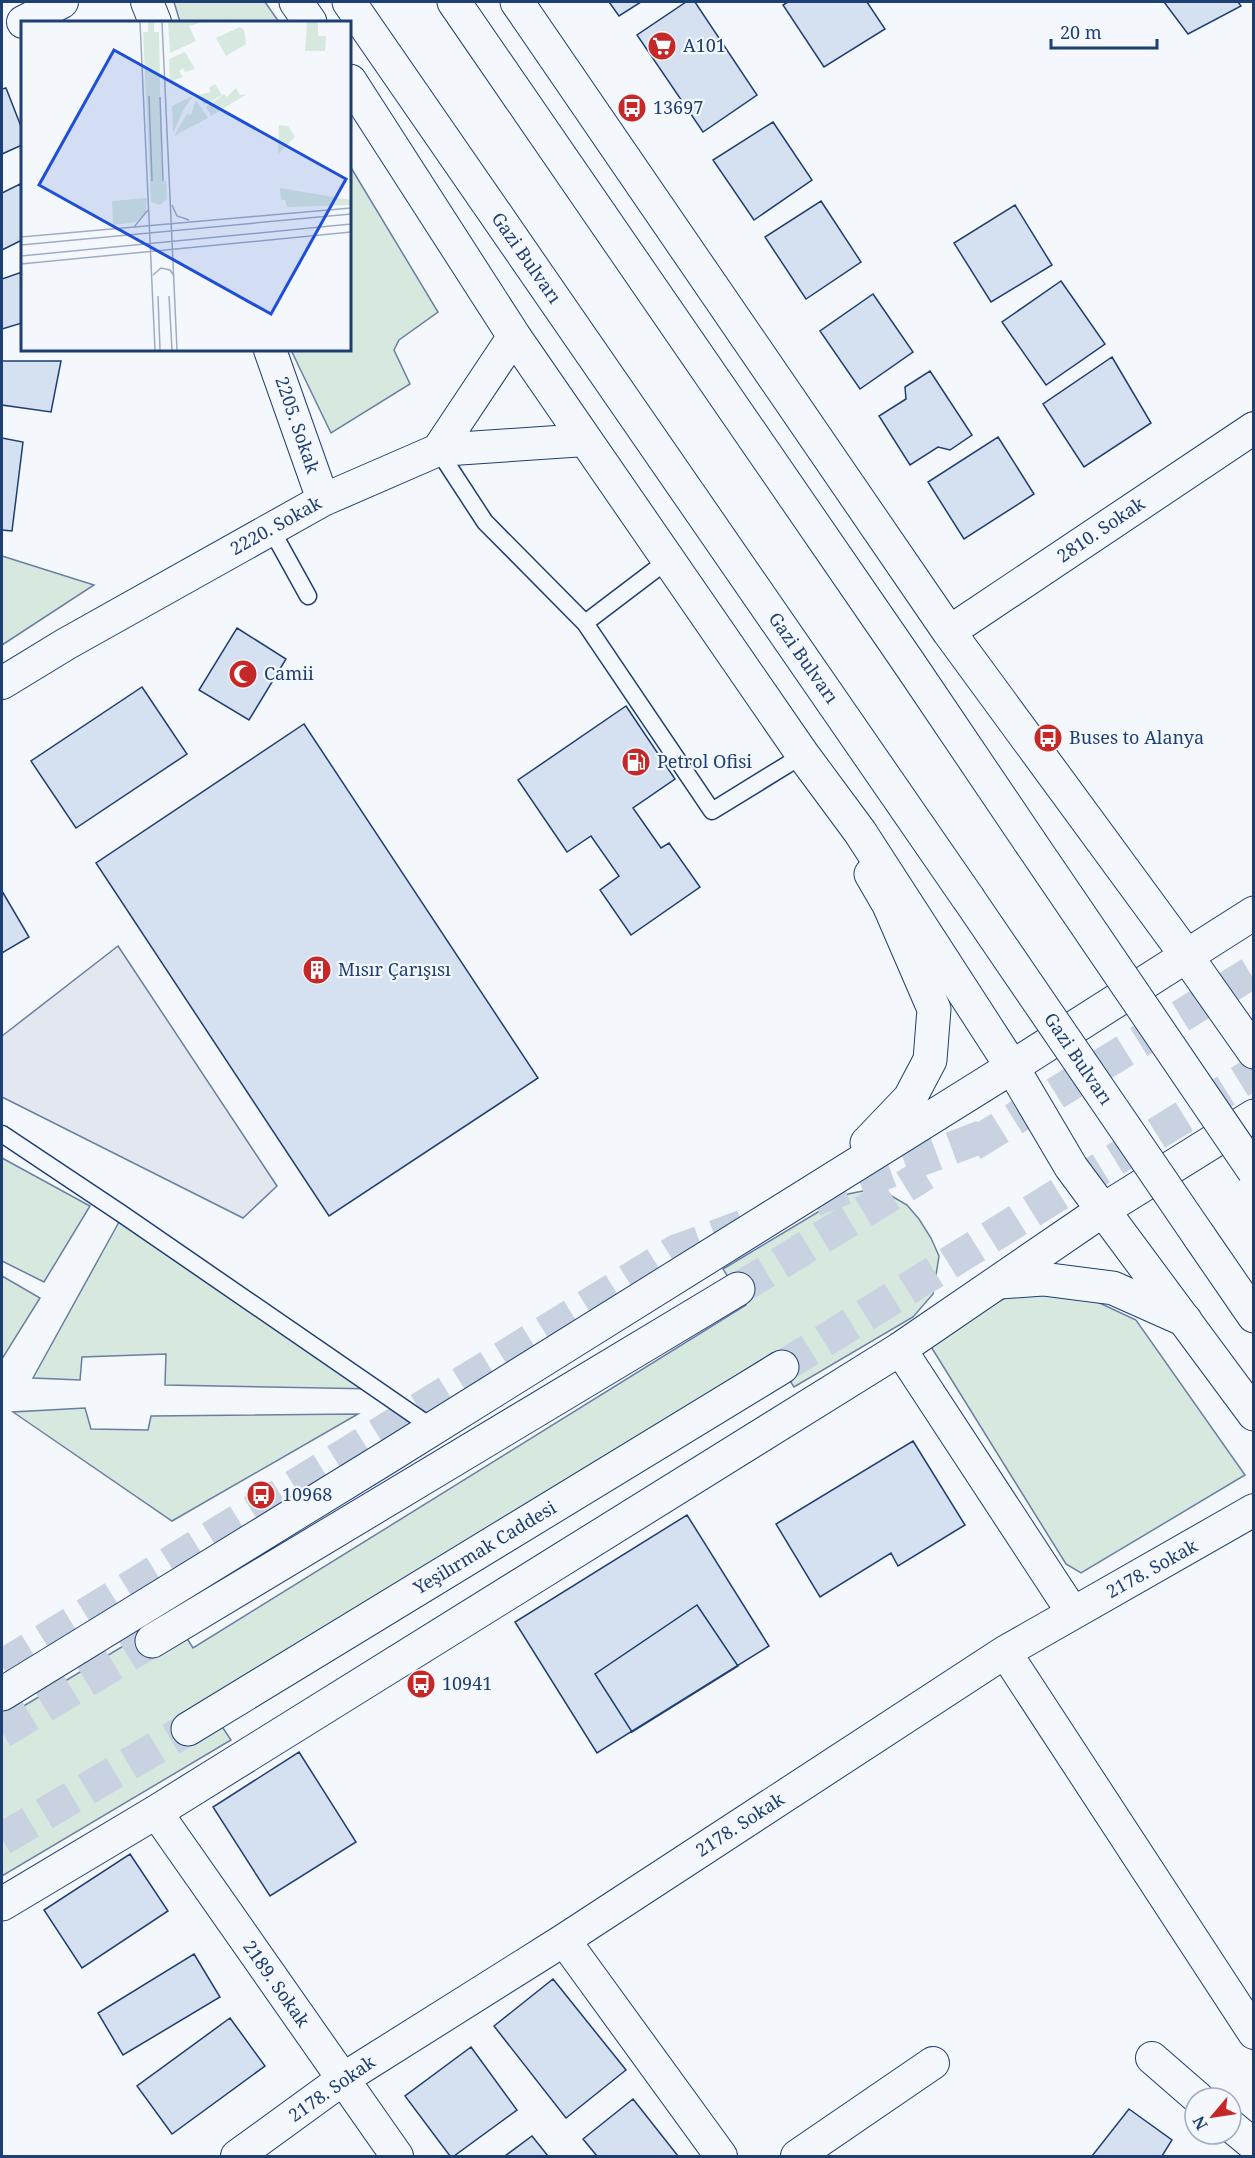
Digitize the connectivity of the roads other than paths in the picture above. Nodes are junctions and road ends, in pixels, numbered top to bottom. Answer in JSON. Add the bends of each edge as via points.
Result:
{"nodes":[{"id":1,"x":62,"y":2,"type":"edge"},
{"id":2,"x":147,"y":2,"type":"edge"},
{"id":3,"x":296,"y":2,"type":"edge"},
{"id":4,"x":349,"y":2,"type":"edge"},
{"id":5,"x":454,"y":2,"type":"edge"},
{"id":6,"x":517,"y":2,"type":"edge"},
{"id":7,"x":155,"y":21,"type":"edge"},
{"id":8,"x":309,"y":21,"type":"edge"},
{"id":9,"x":12,"y":23,"type":"edge"},
{"id":10,"x":351,"y":83,"type":"edge"},
{"id":11,"x":514,"y":336,"type":"junction"},
{"id":12,"x":270,"y":351,"type":"edge"},
{"id":13,"x":1254,"y":428,"type":"edge"},
{"id":14,"x":585,"y":440,"type":"junction"},
{"id":15,"x":438,"y":450,"type":"junction"},
{"id":16,"x":323,"y":500,"type":"junction"},
{"id":17,"x":271,"y":529,"type":"junction"},
{"id":18,"x":668,"y":560,"type":"junction"},
{"id":19,"x":308,"y":596,"type":"dead end"},
{"id":20,"x":585,"y":623,"type":"junction"},
{"id":21,"x":949,"y":632,"type":"junction"},
{"id":22,"x":2,"y":683,"type":"edge"},
{"id":23,"x":803,"y":755,"type":"junction"},
{"id":24,"x":1254,"y":913,"type":"edge"},
{"id":25,"x":1185,"y":955,"type":"junction"},
{"id":26,"x":1254,"y":1052,"type":"edge"},
{"id":27,"x":1012,"y":1067,"type":"junction"},
{"id":28,"x":1254,"y":1116,"type":"edge"},
{"id":29,"x":2,"y":1134,"type":"edge"},
{"id":30,"x":1254,"y":1171,"type":"edge"},
{"id":31,"x":826,"y":1182,"type":"junction"},
{"id":32,"x":1103,"y":1210,"type":"junction"},
{"id":33,"x":998,"y":1282,"type":"junction"},
{"id":34,"x":738,"y":1289,"type":"tunnel mouth"},
{"id":35,"x":1254,"y":1316,"type":"edge"},
{"id":36,"x":1185,"y":1320,"type":"junction"},
{"id":37,"x":900,"y":1349,"type":"junction"},
{"id":38,"x":782,"y":1367,"type":"tunnel mouth"},
{"id":39,"x":1254,"y":1414,"type":"edge"},
{"id":40,"x":433,"y":1428,"type":"junction"},
{"id":41,"x":1249,"y":1523,"type":"edge"},
{"id":42,"x":1073,"y":1613,"type":"junction"},
{"id":43,"x":152,"y":1641,"type":"tunnel mouth"},
{"id":44,"x":1005,"y":1652,"type":"junction"},
{"id":45,"x":2,"y":1694,"type":"edge"},
{"id":46,"x":188,"y":1729,"type":"tunnel mouth"},
{"id":47,"x":156,"y":1812,"type":"junction"},
{"id":48,"x":2,"y":1904,"type":"edge"},
{"id":49,"x":564,"y":1940,"type":"junction"},
{"id":50,"x":1254,"y":2033,"type":"edge"},
{"id":51,"x":1152,"y":2058,"type":"dead end"},
{"id":52,"x":933,"y":2063,"type":"dead end"},
{"id":53,"x":343,"y":2079,"type":"junction"},
{"id":54,"x":1184,"y":2086,"type":"edge"},
{"id":55,"x":834,"y":2146,"type":"edge"},
{"id":56,"x":237,"y":2157,"type":"edge"},
{"id":57,"x":397,"y":2157,"type":"edge"},
{"id":58,"x":721,"y":2157,"type":"edge"},
{"id":59,"x":797,"y":2157,"type":"edge"}],
"edges":[{"from":1,"to":9,"type":"street"},
{"from":2,"to":7,"type":"street"},
{"from":3,"to":8,"type":"main road"},
{"from":4,"to":35,"type":"main road","name":"Gazi Bulvarı","bridge":true},
{"from":5,"to":30,"type":"main road","bridge":true},
{"from":6,"to":21,"type":"main road"},
{"from":10,"to":11,"type":"main road"},
{"from":11,"to":14,"type":"main road"},
{"from":11,"to":15,"type":"street"},
{"from":12,"to":16,"type":"street","name":"2205. Sokak"},
{"from":13,"to":21,"type":"street","name":"2810. Sokak"},
{"from":14,"to":15,"type":"street"},
{"from":14,"to":18,"type":"main road"},
{"from":15,"to":16,"type":"street","name":"2220. Sokak"},
{"from":15,"to":20,"type":"lane","via":[[485,522]]},
{"from":16,"to":17,"type":"street","name":"2220. Sokak"},
{"from":17,"to":19,"type":"lane"},
{"from":17,"to":22,"type":"street","name":"2220. Sokak"},
{"from":18,"to":20,"type":"lane"},
{"from":18,"to":23,"type":"main road"},
{"from":20,"to":23,"type":"lane","via":[[712,811]]},
{"from":21,"to":25,"type":"main road"},
{"from":23,"to":27,"type":"main road","via":[[860,832]]},
{"from":23,"to":31,"type":"main road","via":[[889,905],[934,1009],[930,1060],[910,1098]]},
{"from":24,"to":25,"type":"main road"},
{"from":25,"to":26,"type":"main road"},
{"from":25,"to":27,"type":"main road"},
{"from":27,"to":31,"type":"main road"},
{"from":27,"to":32,"type":"main road","via":[[1071,1167]]},
{"from":28,"to":32,"type":"main road"},
{"from":29,"to":40,"type":"lane"},
{"from":31,"to":40,"type":"main road"},
{"from":32,"to":33,"type":"main road"},
{"from":32,"to":36,"type":"main road"},
{"from":33,"to":36,"type":"main road","via":[[1043,1279],[1113,1288]]},
{"from":33,"to":37,"type":"main road"},
{"from":34,"to":43,"type":"main road"},
{"from":36,"to":39,"type":"main road"},
{"from":37,"to":42,"type":"street"},
{"from":37,"to":47,"type":"main road"},
{"from":38,"to":46,"type":"main road","name":"Yeşilırmak Caddesi"},
{"from":40,"to":45,"type":"main road"},
{"from":41,"to":42,"type":"street","name":"2178. Sokak"},
{"from":42,"to":44,"type":"street","name":"2178. Sokak"},
{"from":44,"to":49,"type":"street","name":"2178. Sokak"},
{"from":44,"to":50,"type":"street"},
{"from":47,"to":48,"type":"main road"},
{"from":47,"to":53,"type":"street","name":"2189. Sokak"},
{"from":49,"to":53,"type":"street","name":"2178. Sokak"},
{"from":49,"to":58,"type":"street"},
{"from":51,"to":54,"type":"street"},
{"from":52,"to":55,"type":"street"},
{"from":53,"to":56,"type":"street","name":"2178. Sokak"},
{"from":53,"to":57,"type":"street","name":"2189. Sokak"},
{"from":55,"to":59,"type":"street"}]}
